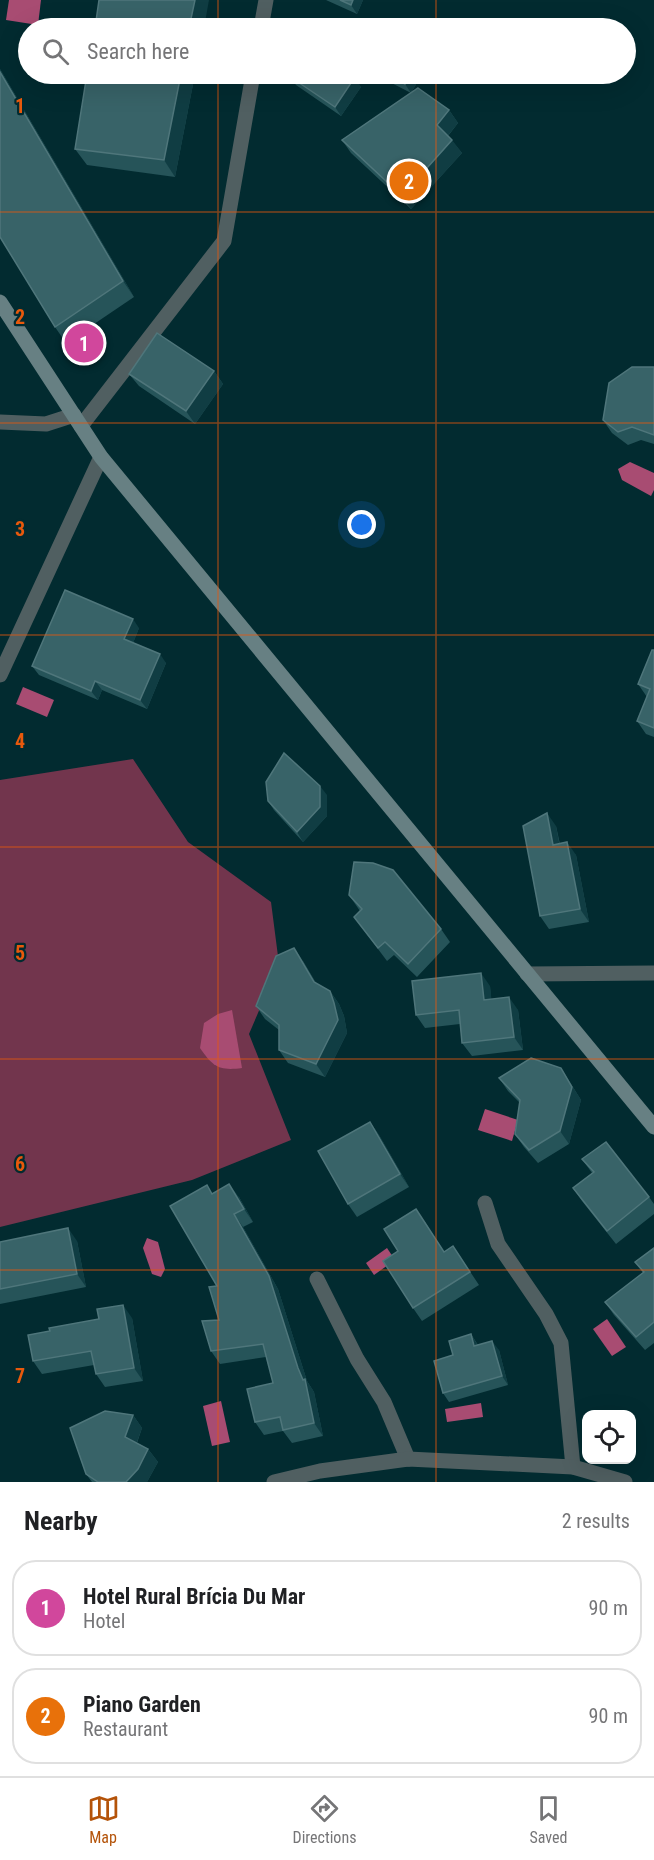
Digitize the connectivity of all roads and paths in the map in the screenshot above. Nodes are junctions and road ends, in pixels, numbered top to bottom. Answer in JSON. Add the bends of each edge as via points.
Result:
{"nodes":[{"id":1,"x":266,"y":0,"type":"edge"},
{"id":2,"x":263,"y":18,"type":"edge"},
{"id":3,"x":251,"y":84,"type":"edge"},
{"id":4,"x":0,"y":302,"type":"edge"},
{"id":5,"x":77,"y":421,"type":"junction"},
{"id":6,"x":0,"y":422,"type":"edge"},
{"id":7,"x":101,"y":457,"type":"junction"},
{"id":8,"x":0,"y":675,"type":"edge"},
{"id":9,"x":654,"y":973,"type":"edge"},
{"id":10,"x":527,"y":974,"type":"junction"},
{"id":11,"x":654,"y":1127,"type":"edge"},
{"id":12,"x":485,"y":1203,"type":"dead end"},
{"id":13,"x":317,"y":1279,"type":"dead end"},
{"id":14,"x":408,"y":1459,"type":"junction"},
{"id":15,"x":573,"y":1467,"type":"junction"},
{"id":16,"x":274,"y":1482,"type":"edge"},
{"id":17,"x":624,"y":1482,"type":"edge"}],
"edges":[{"from":1,"to":2,"type":"street"},
{"from":3,"to":5,"type":"street","via":[[224,241]]},
{"from":4,"to":5,"type":"street"},
{"from":5,"to":6,"type":"street"},
{"from":5,"to":7,"type":"street"},
{"from":7,"to":8,"type":"street"},
{"from":7,"to":10,"type":"street"},
{"from":9,"to":10,"type":"street"},
{"from":10,"to":11,"type":"street"},
{"from":12,"to":15,"type":"street","via":[[498,1244],[561,1343]]},
{"from":13,"to":14,"type":"street","via":[[357,1359],[384,1402]]},
{"from":14,"to":15,"type":"street"},
{"from":14,"to":16,"type":"street","via":[[320,1471]]},
{"from":15,"to":17,"type":"street"}]}
